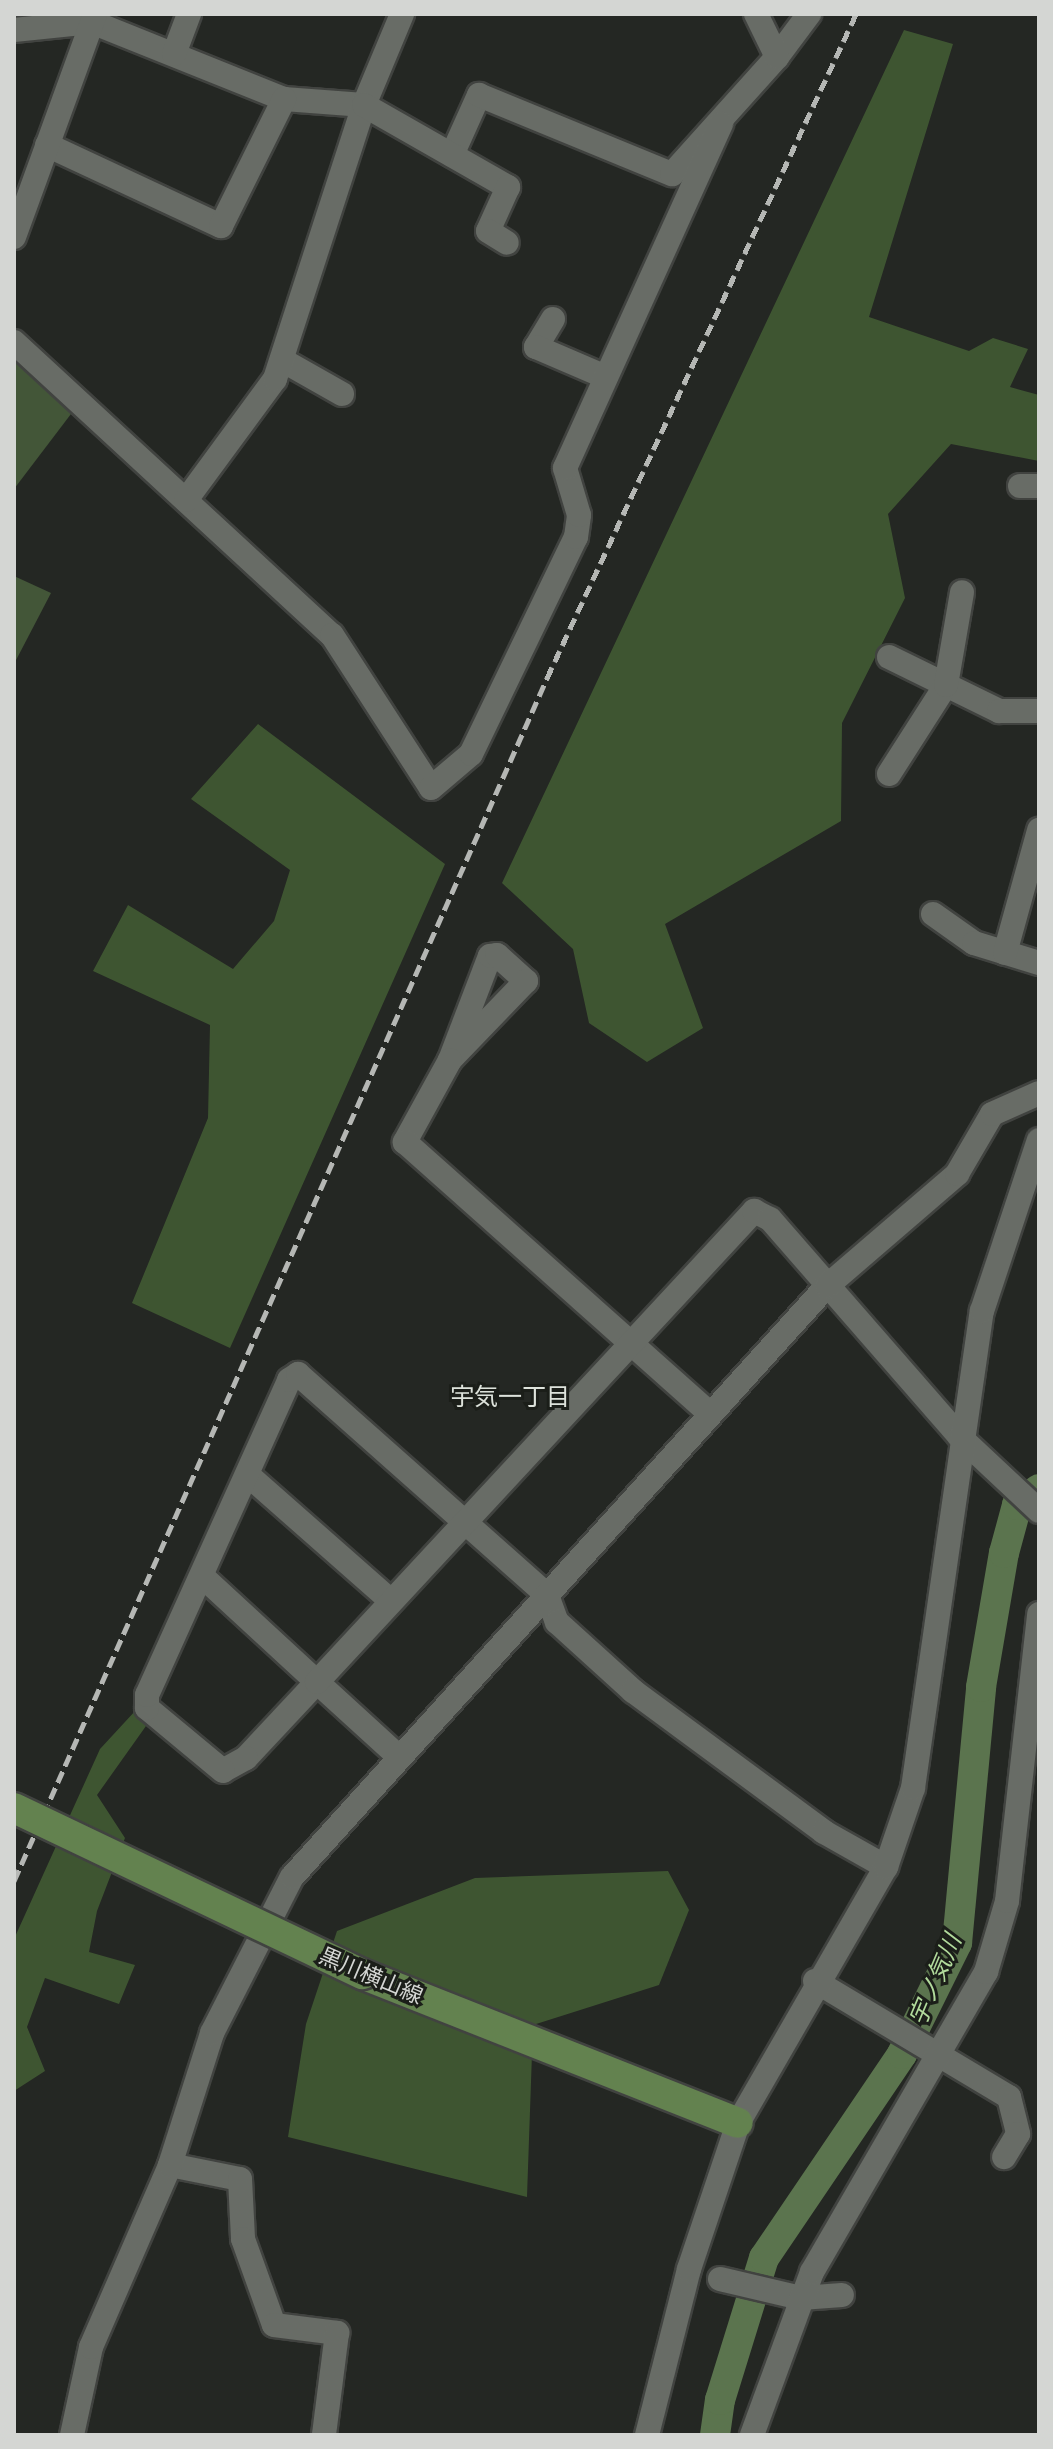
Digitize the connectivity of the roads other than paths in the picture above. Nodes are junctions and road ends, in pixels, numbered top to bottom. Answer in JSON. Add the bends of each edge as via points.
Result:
{"nodes":[{"id":1,"x":189,"y":14,"type":"edge"},
{"id":2,"x":402,"y":14,"type":"edge"},
{"id":3,"x":756,"y":14,"type":"edge"},
{"id":4,"x":809,"y":14,"type":"edge"},
{"id":5,"x":93,"y":18,"type":"edge"},
{"id":6,"x":14,"y":30,"type":"edge"},
{"id":7,"x":174,"y":54,"type":"junction"},
{"id":8,"x":777,"y":57,"type":"junction"},
{"id":9,"x":284,"y":99,"type":"junction"},
{"id":10,"x":364,"y":105,"type":"junction"},
{"id":11,"x":721,"y":124,"type":"junction"},
{"id":12,"x":47,"y":145,"type":"junction"},
{"id":13,"x":452,"y":155,"type":"junction"},
{"id":14,"x":14,"y":237,"type":"edge"},
{"id":15,"x":507,"y":243,"type":"dead end"},
{"id":16,"x":553,"y":319,"type":"dead end"},
{"id":17,"x":14,"y":342,"type":"edge"},
{"id":18,"x":274,"y":366,"type":"junction"},
{"id":19,"x":606,"y":377,"type":"junction"},
{"id":20,"x":342,"y":394,"type":"dead end"},
{"id":21,"x":186,"y":500,"type":"junction"},
{"id":22,"x":962,"y":592,"type":"dead end"},
{"id":23,"x":889,"y":657,"type":"dead end"},
{"id":24,"x":946,"y":685,"type":"junction"},
{"id":25,"x":1039,"y":711,"type":"edge"},
{"id":26,"x":889,"y":774,"type":"dead end"},
{"id":27,"x":1039,"y":830,"type":"edge"},
{"id":28,"x":933,"y":914,"type":"dead end"},
{"id":29,"x":1005,"y":953,"type":"junction"},
{"id":30,"x":1039,"y":963,"type":"edge"},
{"id":31,"x":450,"y":1060,"type":"dead end"},
{"id":32,"x":1039,"y":1093,"type":"edge"},
{"id":33,"x":1039,"y":1140,"type":"edge"},
{"id":34,"x":827,"y":1286,"type":"junction"},
{"id":35,"x":629,"y":1342,"type":"junction"},
{"id":36,"x":710,"y":1414,"type":"junction"},
{"id":37,"x":960,"y":1437,"type":"junction"},
{"id":38,"x":248,"y":1475,"type":"junction"},
{"id":39,"x":1039,"y":1511,"type":"edge"},
{"id":40,"x":465,"y":1521,"type":"junction"},
{"id":41,"x":202,"y":1576,"type":"junction"},
{"id":42,"x":547,"y":1595,"type":"junction"},
{"id":43,"x":391,"y":1601,"type":"junction"},
{"id":44,"x":1039,"y":1614,"type":"edge"},
{"id":45,"x":317,"y":1682,"type":"junction"},
{"id":46,"x":398,"y":1756,"type":"junction"},
{"id":47,"x":14,"y":1808,"type":"edge"},
{"id":48,"x":886,"y":1867,"type":"junction"},
{"id":49,"x":815,"y":1981,"type":"junction"},
{"id":50,"x":941,"y":2055,"type":"junction"},
{"id":51,"x":738,"y":2123,"type":"junction"},
{"id":52,"x":1004,"y":2157,"type":"dead end"},
{"id":53,"x":170,"y":2165,"type":"junction"},
{"id":54,"x":720,"y":2279,"type":"dead end"},
{"id":55,"x":842,"y":2295,"type":"dead end"},
{"id":56,"x":797,"y":2298,"type":"junction"},
{"id":57,"x":72,"y":2435,"type":"edge"},
{"id":58,"x":324,"y":2435,"type":"edge"},
{"id":59,"x":647,"y":2435,"type":"edge"},
{"id":60,"x":752,"y":2435,"type":"edge"}],
"edges":[{"from":1,"to":7,"type":"street"},
{"from":2,"to":10,"type":"street"},
{"from":3,"to":8,"type":"street"},
{"from":4,"to":8,"type":"street"},
{"from":5,"to":6,"type":"street"},
{"from":5,"to":7,"type":"street"},
{"from":5,"to":12,"type":"street"},
{"from":7,"to":9,"type":"street"},
{"from":8,"to":11,"type":"street"},
{"from":9,"to":10,"type":"street"},
{"from":9,"to":12,"type":"street","via":[[221,226]]},
{"from":10,"to":13,"type":"street"},
{"from":10,"to":18,"type":"street"},
{"from":11,"to":13,"type":"street","via":[[672,174],[479,95]]},
{"from":11,"to":19,"type":"street"},
{"from":12,"to":14,"type":"street"},
{"from":13,"to":15,"type":"street","via":[[508,187],[488,231]]},
{"from":16,"to":19,"type":"street","via":[[536,347]]},
{"from":17,"to":21,"type":"street"},
{"from":18,"to":20,"type":"street"},
{"from":18,"to":21,"type":"street","via":[[250,420]]},
{"from":19,"to":21,"type":"street","via":[[565,468],[579,515],[576,537],[471,754],[431,788],[332,635]]},
{"from":22,"to":24,"type":"street"},
{"from":23,"to":24,"type":"street"},
{"from":24,"to":25,"type":"street","via":[[999,711]]},
{"from":24,"to":26,"type":"street"},
{"from":27,"to":29,"type":"street"},
{"from":28,"to":29,"type":"street","via":[[974,943]]},
{"from":29,"to":30,"type":"street"},
{"from":31,"to":35,"type":"street","via":[[414,1116],[405,1142]]},
{"from":32,"to":34,"type":"street","via":[[992,1114],[957,1174]]},
{"from":33,"to":37,"type":"street","via":[[982,1311]]},
{"from":34,"to":35,"type":"street","via":[[770,1219],[754,1211]]},
{"from":34,"to":36,"type":"street"},
{"from":34,"to":37,"type":"street"},
{"from":35,"to":36,"type":"street"},
{"from":35,"to":40,"type":"street"},
{"from":36,"to":42,"type":"street"},
{"from":37,"to":39,"type":"street"},
{"from":37,"to":48,"type":"street","via":[[932,1692],[913,1788]]},
{"from":38,"to":40,"type":"street","via":[[298,1374]]},
{"from":38,"to":41,"type":"street"},
{"from":38,"to":43,"type":"street"},
{"from":40,"to":42,"type":"street"},
{"from":40,"to":43,"type":"street"},
{"from":41,"to":45,"type":"street"},
{"from":41,"to":45,"type":"street","via":[[147,1695],[147,1708],[223,1771],[246,1758]]},
{"from":42,"to":46,"type":"street"},
{"from":42,"to":48,"type":"street","via":[[557,1622],[633,1691],[824,1832]]},
{"from":43,"to":45,"type":"street"},
{"from":44,"to":50,"type":"street","via":[[1007,1901],[986,1972]]},
{"from":45,"to":46,"type":"street"},
{"from":46,"to":53,"type":"street","via":[[292,1877],[212,2033]]},
{"from":47,"to":51,"type":"main road","name":"黒川横山線","bridge":true,"via":[[362,1974]]},
{"from":48,"to":49,"type":"street"},
{"from":49,"to":50,"type":"street"},
{"from":49,"to":51,"type":"street"},
{"from":50,"to":52,"type":"street","via":[[1009,2097],[1018,2134]]},
{"from":50,"to":56,"type":"street"},
{"from":51,"to":59,"type":"street","via":[[689,2269]]},
{"from":53,"to":57,"type":"street","via":[[91,2347]]},
{"from":53,"to":58,"type":"street","via":[[240,2179],[243,2239],[274,2325],[337,2333]]},
{"from":54,"to":56,"type":"street"},
{"from":55,"to":56,"type":"street"},
{"from":56,"to":60,"type":"street"}]}
